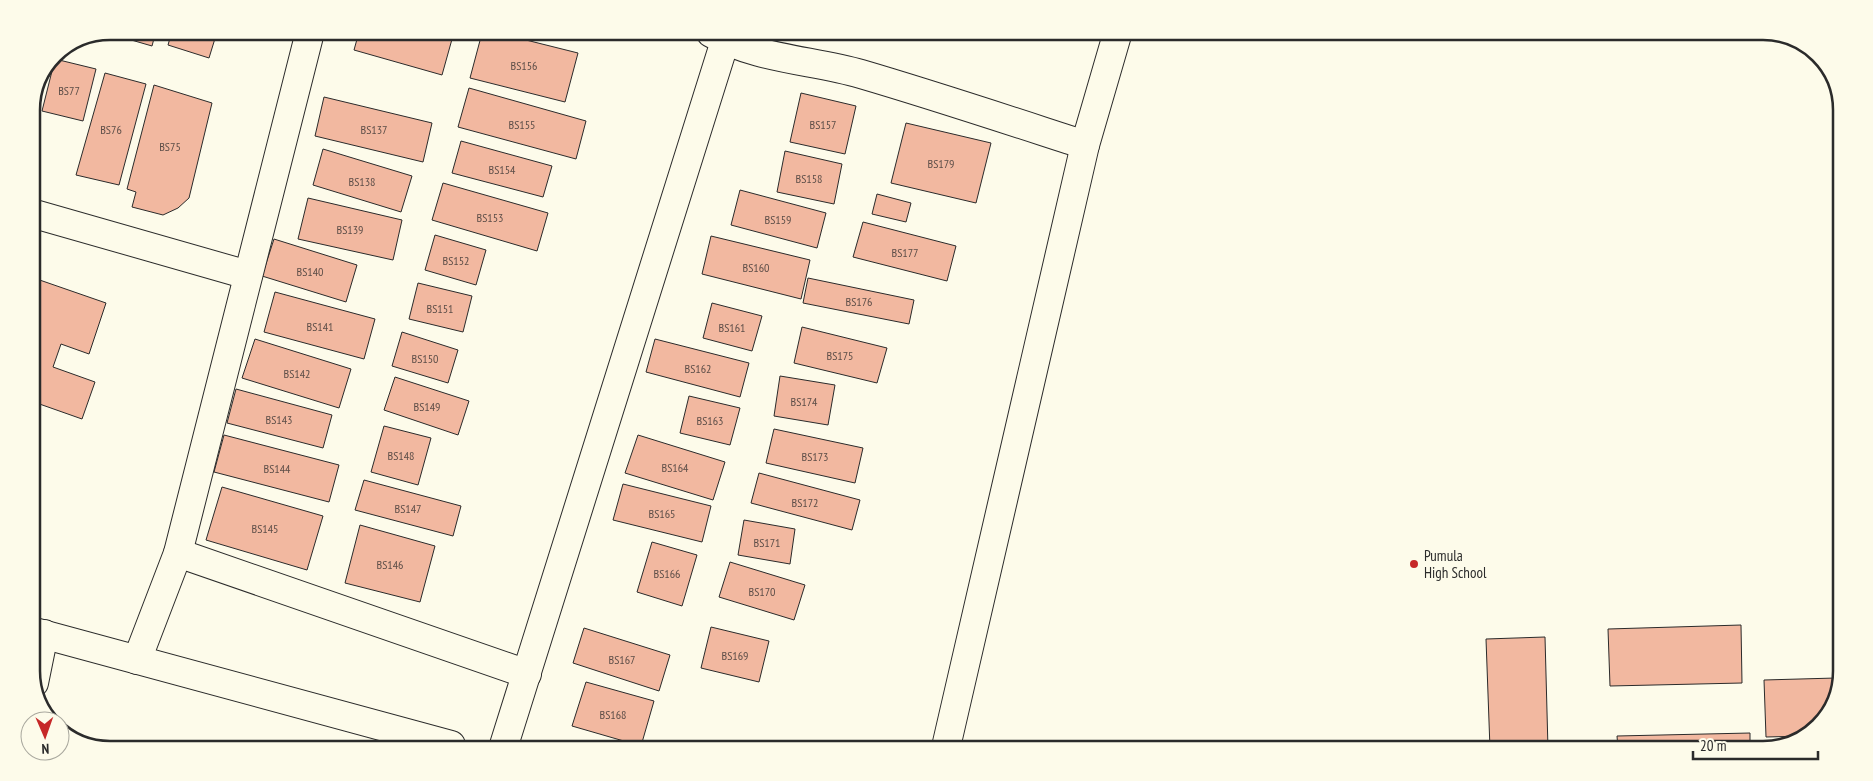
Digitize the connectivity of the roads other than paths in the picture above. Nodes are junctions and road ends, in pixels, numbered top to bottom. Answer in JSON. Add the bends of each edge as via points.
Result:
{"nodes":[{"id":1,"x":308,"y":40,"type":"edge"},
{"id":2,"x":717,"y":40,"type":"edge"},
{"id":3,"x":727,"y":40,"type":"edge"},
{"id":4,"x":1115,"y":40,"type":"edge"},
{"id":5,"x":1085,"y":145,"type":"junction"},
{"id":6,"x":40,"y":216,"type":"edge"},
{"id":7,"x":248,"y":274,"type":"junction"},
{"id":8,"x":178,"y":553,"type":"junction"},
{"id":9,"x":40,"y":633,"type":"edge"},
{"id":10,"x":137,"y":660,"type":"junction"},
{"id":11,"x":527,"y":674,"type":"junction"},
{"id":12,"x":398,"y":738,"type":"edge"},
{"id":13,"x":421,"y":741,"type":"edge"},
{"id":14,"x":505,"y":741,"type":"edge"},
{"id":15,"x":947,"y":741,"type":"edge"}],
"edges":[{"from":1,"to":7,"type":"street"},
{"from":2,"to":11,"type":"street"},
{"from":3,"to":5,"type":"street","via":[[773,56],[859,74]]},
{"from":4,"to":5,"type":"street"},
{"from":5,"to":15,"type":"street"},
{"from":6,"to":7,"type":"street"},
{"from":7,"to":8,"type":"street"},
{"from":8,"to":10,"type":"street"},
{"from":8,"to":11,"type":"street"},
{"from":9,"to":10,"type":"street"},
{"from":10,"to":12,"type":"street"},
{"from":11,"to":14,"type":"street"},
{"from":12,"to":13,"type":"street"}]}
